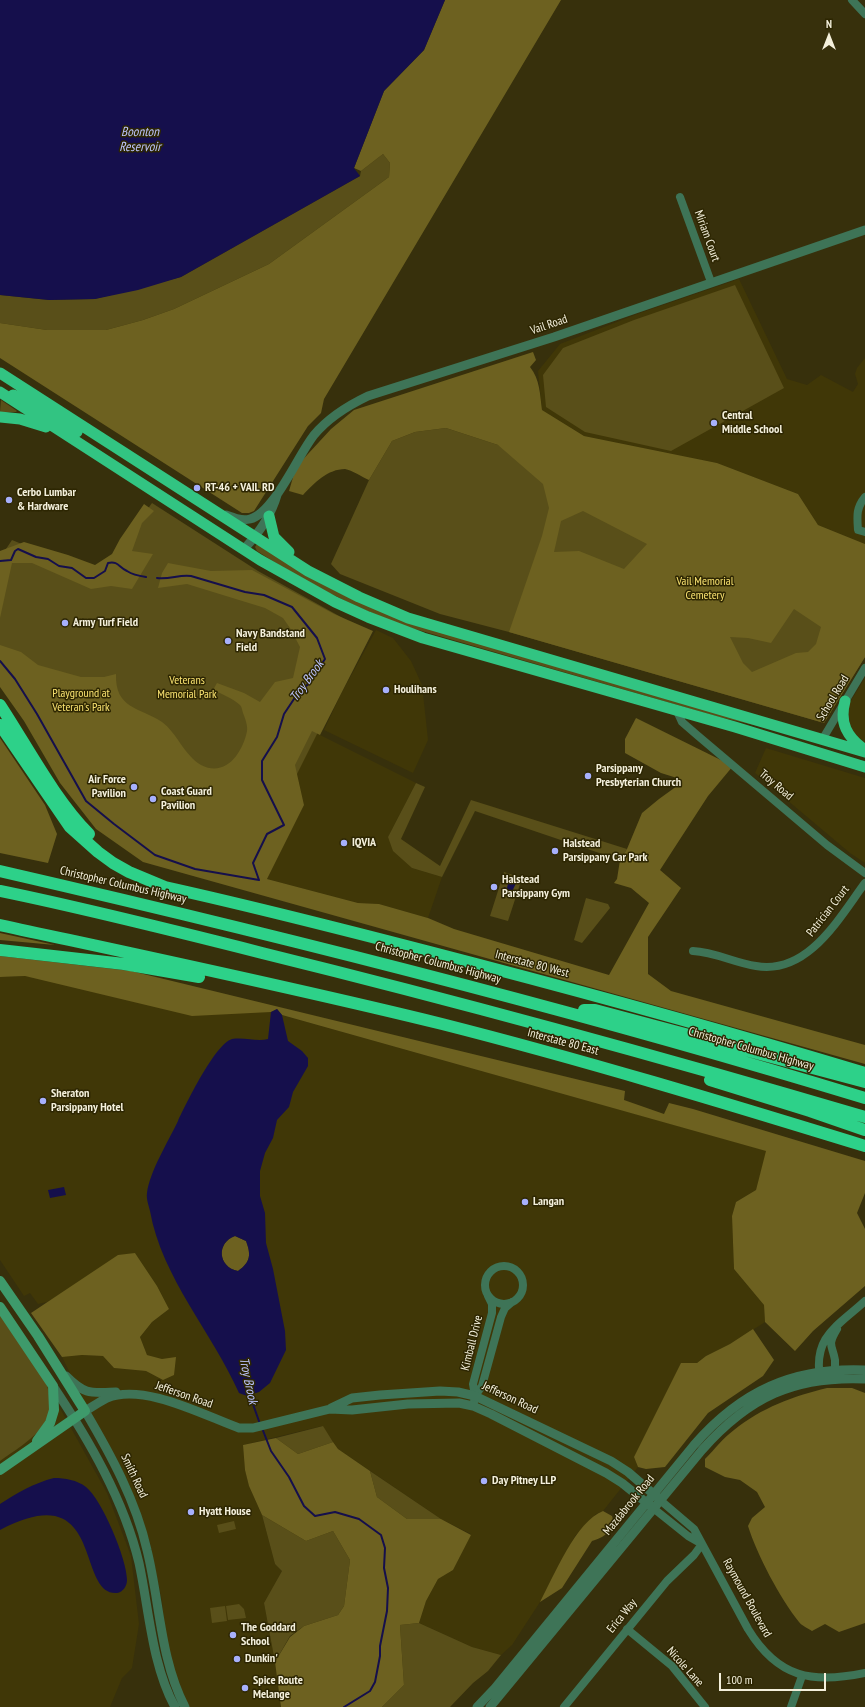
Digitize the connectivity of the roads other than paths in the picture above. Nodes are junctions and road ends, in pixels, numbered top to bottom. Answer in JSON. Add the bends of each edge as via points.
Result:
{"nodes":[{"id":1,"x":852,"y":0,"type":"edge"},
{"id":2,"x":865,"y":14,"type":"edge"},
{"id":3,"x":680,"y":197,"type":"dead end"},
{"id":4,"x":865,"y":230,"type":"edge"},
{"id":5,"x":711,"y":282,"type":"junction"},
{"id":6,"x":0,"y":373,"type":"edge"},
{"id":7,"x":1,"y":393,"type":"edge"},
{"id":8,"x":0,"y":417,"type":"edge"},
{"id":9,"x":64,"y":434,"type":"junction"},
{"id":10,"x":278,"y":493,"type":"junction"},
{"id":11,"x":193,"y":497,"type":"junction"},
{"id":12,"x":865,"y":497,"type":"edge"},
{"id":13,"x":217,"y":513,"type":"junction"},
{"id":14,"x":269,"y":516,"type":"junction"},
{"id":15,"x":865,"y":532,"type":"edge"},
{"id":16,"x":256,"y":537,"type":"junction"},
{"id":17,"x":244,"y":549,"type":"junction"},
{"id":18,"x":317,"y":576,"type":"junction"},
{"id":19,"x":865,"y":668,"type":"edge"},
{"id":20,"x":845,"y":701,"type":"junction"},
{"id":21,"x":0,"y":705,"type":"edge"},
{"id":22,"x":677,"y":711,"type":"junction"},
{"id":23,"x":0,"y":725,"type":"edge"},
{"id":24,"x":735,"y":727,"type":"junction"},
{"id":25,"x":822,"y":740,"type":"junction"},
{"id":26,"x":865,"y":752,"type":"edge"},
{"id":27,"x":865,"y":767,"type":"edge"},
{"id":28,"x":0,"y":871,"type":"edge"},
{"id":29,"x":865,"y":873,"type":"edge"},
{"id":30,"x":865,"y":883,"type":"edge"},
{"id":31,"x":0,"y":891,"type":"edge"},
{"id":32,"x":190,"y":893,"type":"junction"},
{"id":33,"x":0,"y":925,"type":"edge"},
{"id":34,"x":0,"y":950,"type":"edge"},
{"id":35,"x":693,"y":951,"type":"dead end"},
{"id":36,"x":250,"y":979,"type":"junction"},
{"id":37,"x":564,"y":1010,"type":"junction"},
{"id":38,"x":688,"y":1065,"type":"junction"},
{"id":39,"x":865,"y":1072,"type":"edge"},
{"id":40,"x":865,"y":1082,"type":"edge"},
{"id":41,"x":865,"y":1098,"type":"edge"},
{"id":42,"x":865,"y":1117,"type":"edge"},
{"id":43,"x":865,"y":1130,"type":"edge"},
{"id":44,"x":865,"y":1146,"type":"edge"},
{"id":45,"x":0,"y":1281,"type":"edge"},
{"id":46,"x":488,"y":1296,"type":"junction"},
{"id":47,"x":865,"y":1301,"type":"edge"},
{"id":48,"x":512,"y":1302,"type":"junction"},
{"id":49,"x":0,"y":1307,"type":"edge"},
{"id":50,"x":842,"y":1322,"type":"junction"},
{"id":51,"x":58,"y":1368,"type":"junction"},
{"id":52,"x":865,"y":1370,"type":"edge"},
{"id":53,"x":835,"y":1374,"type":"junction"},
{"id":54,"x":819,"y":1375,"type":"junction"},
{"id":55,"x":865,"y":1379,"type":"edge"},
{"id":56,"x":53,"y":1386,"type":"junction"},
{"id":57,"x":139,"y":1395,"type":"junction"},
{"id":58,"x":476,"y":1396,"type":"junction"},
{"id":59,"x":473,"y":1406,"type":"junction"},
{"id":60,"x":330,"y":1409,"type":"junction"},
{"id":61,"x":86,"y":1411,"type":"junction"},
{"id":62,"x":75,"y":1418,"type":"junction"},
{"id":63,"x":33,"y":1446,"type":"junction"},
{"id":64,"x":0,"y":1470,"type":"edge"},
{"id":65,"x":657,"y":1497,"type":"junction"},
{"id":66,"x":650,"y":1506,"type":"junction"},
{"id":67,"x":702,"y":1544,"type":"junction"},
{"id":68,"x":627,"y":1629,"type":"junction"},
{"id":69,"x":865,"y":1673,"type":"edge"},
{"id":70,"x":802,"y":1676,"type":"junction"},
{"id":71,"x":175,"y":1707,"type":"edge"},
{"id":72,"x":185,"y":1707,"type":"edge"},
{"id":73,"x":478,"y":1707,"type":"edge"},
{"id":74,"x":490,"y":1707,"type":"edge"},
{"id":75,"x":564,"y":1707,"type":"edge"},
{"id":76,"x":705,"y":1707,"type":"edge"},
{"id":77,"x":791,"y":1707,"type":"edge"}],
"edges":[{"from":1,"to":2,"type":"street"},
{"from":3,"to":5,"type":"street","name":"Miriam Court"},
{"from":4,"to":5,"type":"street","name":"Vail Road"},
{"from":5,"to":10,"type":"street","name":"Vail Road","via":[[350,404],[312,437]]},
{"from":6,"to":11,"type":"highway"},
{"from":7,"to":9,"type":"highway"},
{"from":7,"to":11,"type":"highway","via":[[29,401],[139,471]]},
{"from":8,"to":9,"type":"highway","via":[[20,419]]},
{"from":9,"to":17,"type":"highway"},
{"from":10,"to":13,"type":"street","name":"Vail Road","via":[[262,513],[248,520]]},
{"from":10,"to":14,"type":"street","name":"Vail Road"},
{"from":11,"to":13,"type":"highway"},
{"from":12,"to":15,"type":"street","via":[[857,511],[858,530]]},
{"from":13,"to":16,"type":"highway"},
{"from":14,"to":16,"type":"street","name":"Vail Road"},
{"from":14,"to":18,"type":"highway","via":[[272,530],[283,548]]},
{"from":16,"to":17,"type":"street","name":"Vail Road"},
{"from":16,"to":18,"type":"highway"},
{"from":17,"to":22,"type":"highway","via":[[335,602],[423,638]]},
{"from":18,"to":25,"type":"highway","via":[[408,618]]},
{"from":19,"to":20,"type":"street","name":"School Road"},
{"from":20,"to":25,"type":"street","name":"School Road"},
{"from":20,"to":26,"type":"highway","via":[[842,712],[845,725]]},
{"from":21,"to":32,"type":"highway","via":[[66,807],[91,837],[132,865],[166,879]]},
{"from":22,"to":24,"type":"highway"},
{"from":22,"to":29,"type":"street","name":"Troy Road","via":[[682,722],[697,736],[827,845]]},
{"from":23,"to":32,"type":"highway","name":"Interstate 80 West","via":[[58,811],[84,840],[129,872],[165,887]]},
{"from":24,"to":25,"type":"highway","via":[[775,734],[801,742],[818,743]]},
{"from":24,"to":27,"type":"highway"},
{"from":25,"to":26,"type":"highway"},
{"from":28,"to":37,"type":"highway","name":"Christopher Columbus Highway","via":[[311,944]]},
{"from":30,"to":35,"type":"street","name":"Patrician Court","via":[[818,943],[808,953],[793,961],[758,967],[704,951]]},
{"from":31,"to":38,"type":"highway","via":[[391,984]]},
{"from":32,"to":39,"type":"highway","name":"Interstate 80 West","via":[[540,981]]},
{"from":33,"to":36,"type":"highway","name":"Interstate 80 East"},
{"from":34,"to":36,"type":"highway","via":[[124,964],[226,981]]},
{"from":36,"to":44,"type":"highway","name":"Interstate 80 East","via":[[537,1049]]},
{"from":37,"to":40,"type":"highway","via":[[595,1010]]},
{"from":37,"to":41,"type":"highway","name":"Christopher Columbus Highway"},
{"from":38,"to":42,"type":"highway"},
{"from":38,"to":43,"type":"highway","via":[[701,1077]]},
{"from":45,"to":51,"type":"main road","name":"Smith Road"},
{"from":46,"to":48,"type":"street","via":[[499,1303]]},
{"from":46,"to":48,"type":"street","name":"Kimball Drive","via":[[486,1277],[494,1268],[506,1265],[517,1270],[523,1280],[521,1293]]},
{"from":46,"to":58,"type":"street","name":"Kimball Drive","via":[[492,1304],[492,1313],[474,1384]]},
{"from":47,"to":50,"type":"street"},
{"from":48,"to":58,"type":"street","name":"Kimball Drive","via":[[505,1308],[501,1317],[482,1386]]},
{"from":49,"to":56,"type":"main road"},
{"from":50,"to":53,"type":"street","via":[[832,1337],[830,1347],[835,1360]]},
{"from":50,"to":54,"type":"street","via":[[826,1336],[820,1348]]},
{"from":51,"to":57,"type":"street","via":[[77,1387],[86,1392],[130,1392]]},
{"from":51,"to":61,"type":"main road","name":"Smith Road"},
{"from":52,"to":53,"type":"street"},
{"from":53,"to":54,"type":"street","name":"Mazdabrook Road"},
{"from":53,"to":55,"type":"street"},
{"from":54,"to":65,"type":"street","name":"Mazdabrook Road","via":[[773,1394],[739,1414],[719,1431]]},
{"from":56,"to":62,"type":"street"},
{"from":56,"to":63,"type":"main road","via":[[54,1410],[50,1423]]},
{"from":57,"to":60,"type":"street","name":"Jefferson Road","via":[[165,1400],[239,1428],[253,1428]]},
{"from":57,"to":61,"type":"street","name":"Jefferson Road","via":[[107,1398]]},
{"from":58,"to":59,"type":"street","name":"Kimball Drive"},
{"from":58,"to":60,"type":"street","name":"Jefferson Road","via":[[440,1391],[380,1395],[352,1398]]},
{"from":58,"to":65,"type":"street","name":"Jefferson Road","via":[[611,1462],[628,1472]]},
{"from":59,"to":60,"type":"street","name":"Jefferson Road","via":[[444,1402],[352,1410]]},
{"from":59,"to":66,"type":"street","name":"Jefferson Road","via":[[606,1473]]},
{"from":61,"to":62,"type":"main road","name":"Jefferson Road"},
{"from":61,"to":72,"type":"street","name":"Smith Road","via":[[108,1451],[139,1519],[152,1570],[170,1668]]},
{"from":62,"to":63,"type":"main road","name":"Jefferson Road"},
{"from":62,"to":71,"type":"street","via":[[108,1481],[131,1537],[139,1562],[162,1676]]},
{"from":63,"to":64,"type":"main road","name":"Jefferson Road"},
{"from":65,"to":66,"type":"street","name":"Mazdabrook Road"},
{"from":65,"to":67,"type":"street","name":"Raymound Boulevard","via":[[694,1529]]},
{"from":66,"to":67,"type":"street","name":"Raymound Boulevard"},
{"from":66,"to":73,"type":"street","name":"Mazdabrook Road"},
{"from":66,"to":74,"type":"street","name":"Mazdabrook Road"},
{"from":67,"to":68,"type":"street","name":"Erica Way","via":[[671,1576]]},
{"from":67,"to":70,"type":"street","name":"Raymound Boulevard","via":[[757,1643],[778,1664]]},
{"from":68,"to":75,"type":"street","name":"Erica Way"},
{"from":68,"to":76,"type":"street","name":"Nicole Lane","via":[[672,1666]]},
{"from":69,"to":70,"type":"street","name":"Raymound Boulevard","via":[[832,1678]]},
{"from":70,"to":77,"type":"street"}]}
